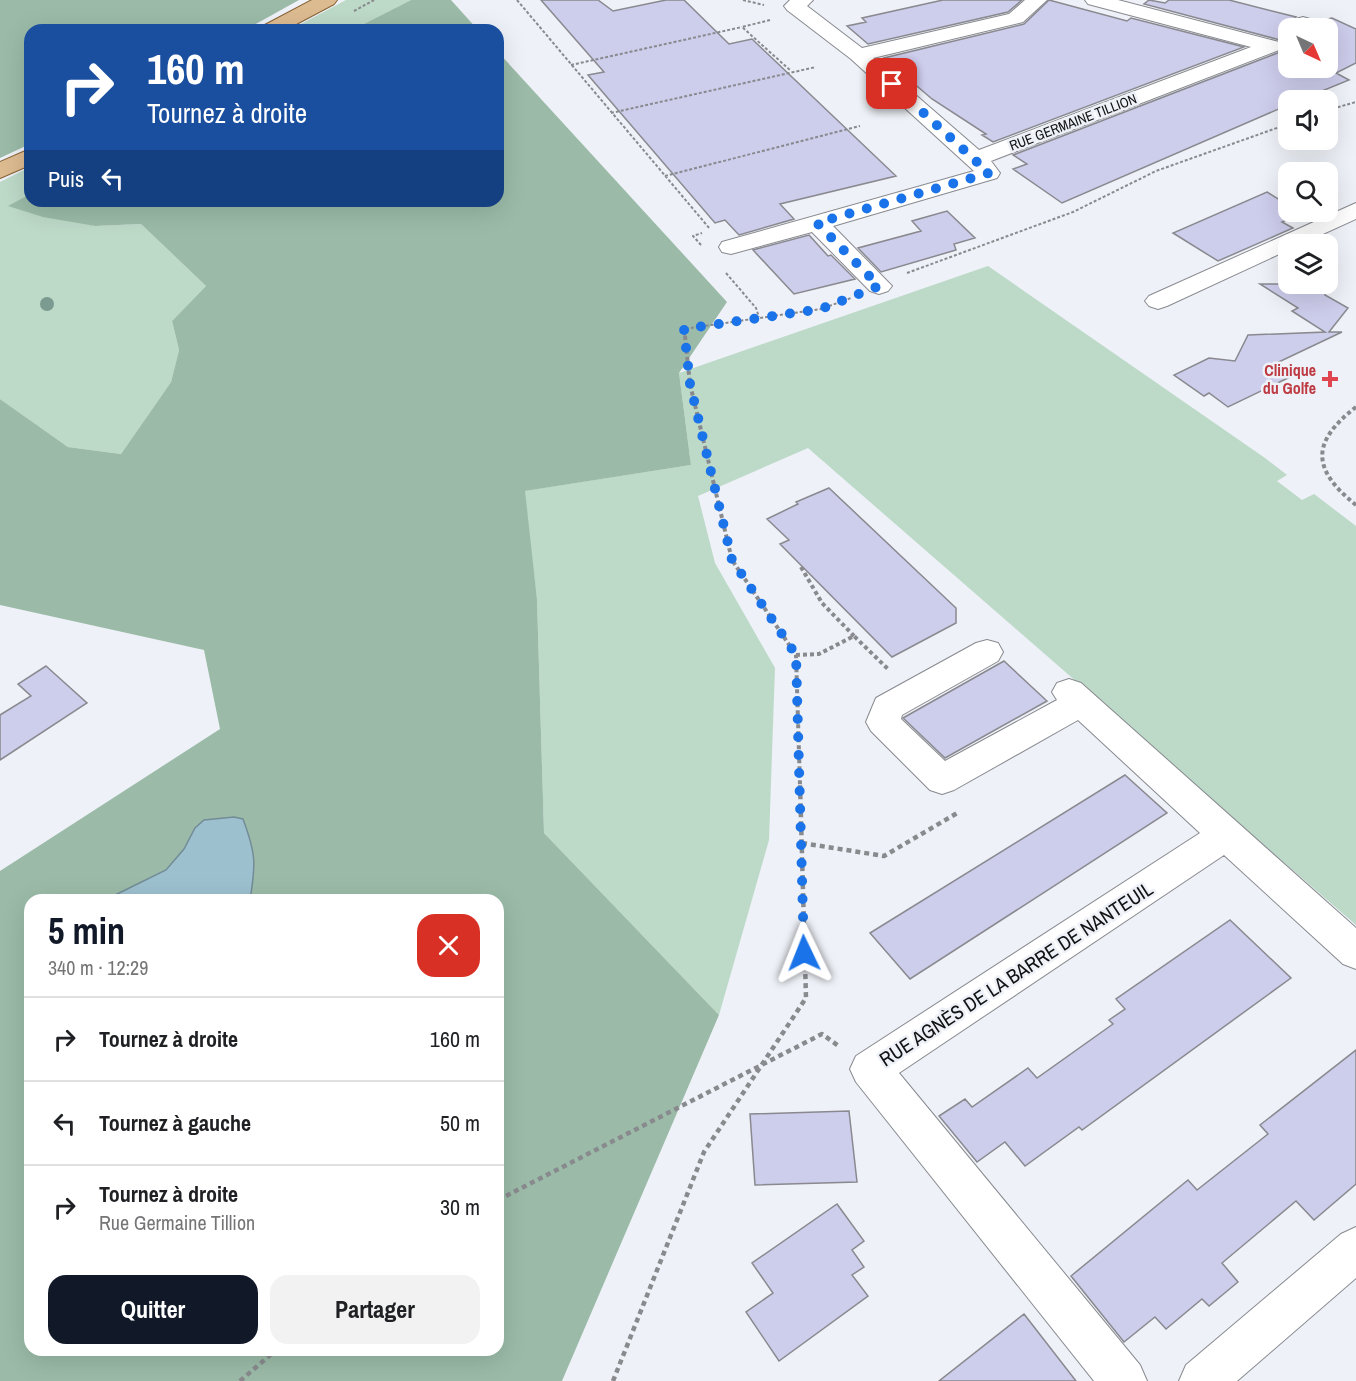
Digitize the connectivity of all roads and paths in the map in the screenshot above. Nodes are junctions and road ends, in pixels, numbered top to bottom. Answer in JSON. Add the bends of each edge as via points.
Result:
{"nodes":[{"id":1,"x":327,"y":0,"type":"edge"},
{"id":2,"x":517,"y":0,"type":"edge"},
{"id":3,"x":803,"y":0,"type":"edge"},
{"id":4,"x":1037,"y":0,"type":"edge"},
{"id":5,"x":1095,"y":0,"type":"edge"},
{"id":6,"x":281,"y":24,"type":"edge"},
{"id":7,"x":742,"y":27,"type":"dead end"},
{"id":8,"x":1278,"y":42,"type":"edge"},
{"id":9,"x":1278,"y":43,"type":"edge"},
{"id":10,"x":858,"y":55,"type":"junction"},
{"id":11,"x":571,"y":65,"type":"junction"},
{"id":12,"x":816,"y":67,"type":"dead end"},
{"id":13,"x":1356,"y":102,"type":"edge"},
{"id":14,"x":1338,"y":107,"type":"edge"},
{"id":15,"x":611,"y":113,"type":"junction"},
{"id":16,"x":860,"y":126,"type":"dead end"},
{"id":17,"x":1278,"y":128,"type":"edge"},
{"id":18,"x":24,"y":159,"type":"edge"},
{"id":19,"x":976,"y":159,"type":"junction"},
{"id":20,"x":0,"y":171,"type":"edge"},
{"id":21,"x":665,"y":176,"type":"junction"},
{"id":22,"x":1356,"y":210,"type":"edge"},
{"id":23,"x":817,"y":223,"type":"junction"},
{"id":24,"x":731,"y":247,"type":"dead end"},
{"id":25,"x":704,"y":248,"type":"dead end"},
{"id":26,"x":726,"y":272,"type":"dead end"},
{"id":27,"x":879,"y":286,"type":"junction"},
{"id":28,"x":1158,"y":301,"type":"dead end"},
{"id":29,"x":759,"y":317,"type":"junction"},
{"id":30,"x":1356,"y":407,"type":"edge"},
{"id":31,"x":1356,"y":505,"type":"edge"},
{"id":32,"x":801,"y":567,"type":"dead end"},
{"id":33,"x":854,"y":636,"type":"junction"},
{"id":34,"x":987,"y":652,"type":"dead end"},
{"id":35,"x":796,"y":655,"type":"junction"},
{"id":36,"x":913,"y":693,"type":"junction"},
{"id":37,"x":1226,"y":835,"type":"junction"},
{"id":38,"x":1356,"y":952,"type":"edge"},
{"id":39,"x":763,"y":1064,"type":"junction"},
{"id":40,"x":870,"y":1069,"type":"junction"},
{"id":41,"x":504,"y":1197,"type":"edge"},
{"id":42,"x":1356,"y":1249,"type":"edge"},
{"id":43,"x":269,"y":1356,"type":"edge"},
{"id":44,"x":240,"y":1381,"type":"edge"},
{"id":45,"x":613,"y":1381,"type":"edge"},
{"id":46,"x":1124,"y":1381,"type":"edge"},
{"id":47,"x":1202,"y":1381,"type":"edge"}],
"edges":[{"from":1,"to":6,"type":"main road"},
{"from":2,"to":11,"type":"path"},
{"from":3,"to":10,"type":"street","via":[[794,6]]},
{"from":4,"to":10,"type":"street","via":[[1016,18]]},
{"from":5,"to":8,"type":"street","name":"RUE GERMAINE TILLION"},
{"from":7,"to":11,"type":"path"},
{"from":9,"to":19,"type":"street","name":"RUE GERMAINE TILLION"},
{"from":10,"to":19,"type":"street"},
{"from":11,"to":15,"type":"path"},
{"from":12,"to":15,"type":"path"},
{"from":13,"to":14,"type":"path"},
{"from":15,"to":21,"type":"path"},
{"from":16,"to":21,"type":"path"},
{"from":17,"to":27,"type":"path","via":[[1156,171],[1073,213]]},
{"from":18,"to":20,"type":"main road"},
{"from":19,"to":23,"type":"street","via":[[989,173]]},
{"from":21,"to":25,"type":"path","via":[[711,230],[693,236]]},
{"from":22,"to":28,"type":"street"},
{"from":23,"to":24,"type":"street"},
{"from":23,"to":27,"type":"street"},
{"from":26,"to":29,"type":"path"},
{"from":27,"to":29,"type":"path","via":[[821,309]]},
{"from":29,"to":35,"type":"path","via":[[684,329],[690,384],[732,560]]},
{"from":30,"to":31,"type":"path","via":[[1334,425],[1321,449],[1321,464],[1342,494]]},
{"from":32,"to":33,"type":"path","via":[[822,603]]},
{"from":33,"to":35,"type":"path","via":[[819,654]]},
{"from":33,"to":36,"type":"path"},
{"from":34,"to":36,"type":"street"},
{"from":35,"to":39,"type":"path","via":[[806,998]]},
{"from":36,"to":37,"type":"street","via":[[888,707],[883,722],[942,780],[1075,697]]},
{"from":37,"to":38,"type":"street"},
{"from":37,"to":40,"type":"street","name":"RUE AGNÈS DE LA BARRE DE NANTEUIL"},
{"from":39,"to":40,"type":"path","via":[[822,1035]]},
{"from":39,"to":41,"type":"path"},
{"from":39,"to":45,"type":"path","via":[[704,1152]]},
{"from":40,"to":46,"type":"street","name":"RUE AGNÈS DE LA BARRE DE NANTEUIL"},
{"from":42,"to":47,"type":"street"},
{"from":43,"to":44,"type":"path"}]}
